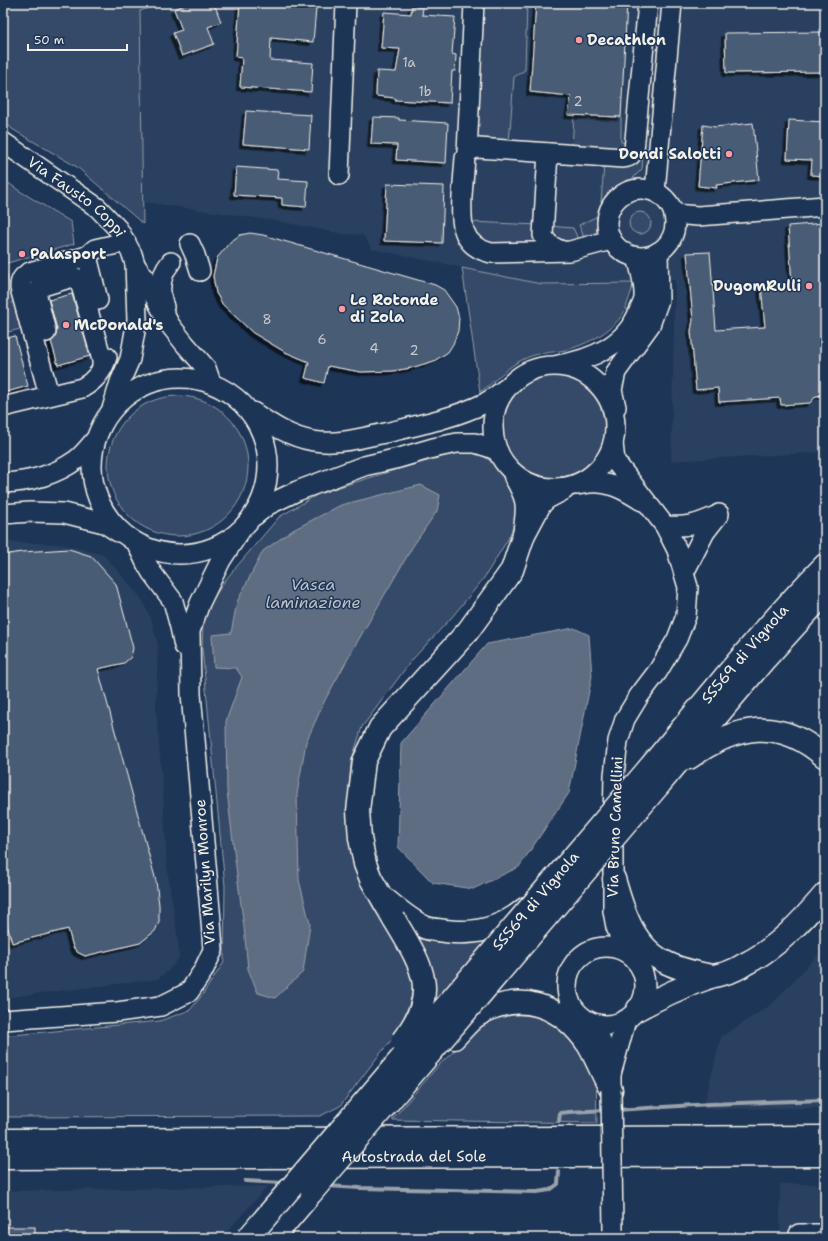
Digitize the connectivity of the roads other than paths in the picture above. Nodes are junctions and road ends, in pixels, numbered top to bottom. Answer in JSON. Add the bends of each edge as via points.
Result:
{"nodes":[{"id":1,"x":346,"y":3,"type":"edge"},
{"id":2,"x":474,"y":3,"type":"edge"},
{"id":3,"x":648,"y":3,"type":"edge"},
{"id":4,"x":672,"y":3,"type":"edge"},
{"id":5,"x":3,"y":142,"type":"edge"},
{"id":6,"x":467,"y":153,"type":"junction"},
{"id":7,"x":548,"y":153,"type":"junction"},
{"id":8,"x":339,"y":175,"type":"dead end"},
{"id":9,"x":655,"y":191,"type":"junction"},
{"id":10,"x":825,"y":206,"type":"edge"},
{"id":11,"x":674,"y":214,"type":"junction"},
{"id":12,"x":611,"y":240,"type":"junction"},
{"id":13,"x":126,"y":242,"type":"junction"},
{"id":14,"x":190,"y":244,"type":"dead end"},
{"id":15,"x":562,"y":251,"type":"junction"},
{"id":16,"x":658,"y":252,"type":"junction"},
{"id":17,"x":87,"y":256,"type":"junction"},
{"id":18,"x":637,"y":257,"type":"junction"},
{"id":19,"x":171,"y":262,"type":"dead end"},
{"id":20,"x":135,"y":264,"type":"junction"},
{"id":21,"x":200,"y":270,"type":"dead end"},
{"id":22,"x":170,"y":325,"type":"junction"},
{"id":23,"x":552,"y":366,"type":"junction"},
{"id":24,"x":102,"y":368,"type":"junction"},
{"id":25,"x":44,"y":375,"type":"junction"},
{"id":26,"x":211,"y":383,"type":"junction"},
{"id":27,"x":508,"y":387,"type":"junction"},
{"id":28,"x":49,"y":395,"type":"junction"},
{"id":29,"x":245,"y":405,"type":"junction"},
{"id":30,"x":3,"y":407,"type":"edge"},
{"id":31,"x":112,"y":409,"type":"junction"},
{"id":32,"x":615,"y":424,"type":"junction"},
{"id":33,"x":96,"y":440,"type":"junction"},
{"id":34,"x":613,"y":443,"type":"junction"},
{"id":35,"x":498,"y":451,"type":"junction"},
{"id":36,"x":515,"y":476,"type":"junction"},
{"id":37,"x":3,"y":483,"type":"edge"},
{"id":38,"x":566,"y":487,"type":"junction"},
{"id":39,"x":650,"y":506,"type":"junction"},
{"id":40,"x":3,"y":514,"type":"edge"},
{"id":41,"x":246,"y":525,"type":"junction"},
{"id":42,"x":665,"y":526,"type":"junction"},
{"id":43,"x":524,"y":534,"type":"junction"},
{"id":44,"x":132,"y":540,"type":"junction"},
{"id":45,"x":825,"y":565,"type":"edge"},
{"id":46,"x":684,"y":573,"type":"junction"},
{"id":47,"x":825,"y":593,"type":"edge"},
{"id":48,"x":190,"y":677,"type":"junction"},
{"id":49,"x":825,"y":757,"type":"edge"},
{"id":50,"x":659,"y":775,"type":"junction"},
{"id":51,"x":614,"y":879,"type":"junction"},
{"id":52,"x":549,"y":887,"type":"junction"},
{"id":53,"x":825,"y":894,"type":"edge"},
{"id":54,"x":381,"y":896,"type":"junction"},
{"id":55,"x":613,"y":911,"type":"junction"},
{"id":56,"x":587,"y":952,"type":"junction"},
{"id":57,"x":636,"y":961,"type":"junction"},
{"id":58,"x":712,"y":976,"type":"junction"},
{"id":59,"x":632,"y":1014,"type":"junction"},
{"id":60,"x":3,"y":1020,"type":"edge"},
{"id":61,"x":596,"y":1024,"type":"junction"},
{"id":62,"x":418,"y":1068,"type":"junction"},
{"id":63,"x":611,"y":1082,"type":"junction"},
{"id":64,"x":825,"y":1137,"type":"edge"},
{"id":65,"x":3,"y":1140,"type":"edge"},
{"id":66,"x":825,"y":1154,"type":"edge"},
{"id":67,"x":3,"y":1158,"type":"edge"},
{"id":68,"x":285,"y":1195,"type":"junction"},
{"id":69,"x":613,"y":1234,"type":"edge"},
{"id":70,"x":825,"y":1234,"type":"edge"},
{"id":71,"x":248,"y":1238,"type":"edge"},
{"id":72,"x":273,"y":1238,"type":"edge"},
{"id":73,"x":798,"y":1238,"type":"edge"}],
"edges":[{"from":1,"to":8,"type":"street"},
{"from":2,"to":6,"type":"street"},
{"from":3,"to":7,"type":"street","via":[[632,155],[623,158]]},
{"from":4,"to":9,"type":"street"},
{"from":5,"to":13,"type":"street","name":"Via Fausto Coppi","via":[[98,208],[118,229]]},
{"from":6,"to":7,"type":"street","via":[[478,148]]},
{"from":6,"to":15,"type":"street","via":[[461,219],[468,240],[482,251],[491,253]]},
{"from":7,"to":15,"type":"street","via":[[543,235],[546,242]]},
{"from":9,"to":11,"type":"street","via":[[670,204]]},
{"from":9,"to":12,"type":"street","via":[[634,189],[615,200],[609,209],[607,219],[607,230]]},
{"from":10,"to":11,"type":"street","via":[[698,216]]},
{"from":11,"to":16,"type":"street","via":[[672,236]]},
{"from":12,"to":15,"type":"street","via":[[577,250]]},
{"from":12,"to":18,"type":"street","via":[[627,254]]},
{"from":13,"to":17,"type":"street","via":[[95,249]]},
{"from":13,"to":20,"type":"street","name":"Via Fausto Coppi"},
{"from":14,"to":21,"type":"street"},
{"from":16,"to":18,"type":"street"},
{"from":16,"to":32,"type":"street","via":[[659,300],[650,325],[616,372],[612,390],[617,413]]},
{"from":17,"to":24,"type":"street","via":[[108,341],[109,350]]},
{"from":17,"to":25,"type":"street","via":[[30,272],[23,276],[20,282]]},
{"from":18,"to":23,"type":"street","via":[[644,298],[629,330],[614,344],[595,355],[576,362]]},
{"from":19,"to":22,"type":"street","via":[[161,278],[161,300]]},
{"from":20,"to":22,"type":"street","name":"Via Fausto Coppi"},
{"from":20,"to":31,"type":"street","name":"Via Fausto Coppi","via":[[137,320],[130,359]]},
{"from":22,"to":26,"type":"street","name":"Via Fausto Coppi","via":[[206,368]]},
{"from":23,"to":27,"type":"street","via":[[535,369],[520,376]]},
{"from":23,"to":32,"type":"street","via":[[582,373],[596,382],[606,394]]},
{"from":24,"to":25,"type":"street","via":[[80,282],[73,277],[40,287],[36,292],[50,356]]},
{"from":24,"to":28,"type":"street","via":[[96,378],[82,388]]},
{"from":25,"to":28,"type":"street"},
{"from":26,"to":29,"type":"street","via":[[235,396]]},
{"from":26,"to":31,"type":"street","via":[[196,379],[165,379],[136,390]]},
{"from":27,"to":29,"type":"street","via":[[486,402],[464,412],[410,427],[330,443],[313,441],[280,430]]},
{"from":27,"to":35,"type":"street","via":[[499,401],[494,418],[493,434]]},
{"from":28,"to":30,"type":"street"},
{"from":29,"to":41,"type":"street","via":[[262,431],[269,460],[265,491],[260,505]]},
{"from":31,"to":33,"type":"street","via":[[102,424]]},
{"from":32,"to":34,"type":"street"},
{"from":33,"to":37,"type":"street","via":[[76,460],[50,474]]},
{"from":33,"to":44,"type":"street","via":[[92,464],[96,494],[114,525]]},
{"from":34,"to":38,"type":"street","via":[[599,468],[586,479]]},
{"from":34,"to":39,"type":"street","name":"Via Bruno Camellini","via":[[615,461]]},
{"from":35,"to":36,"type":"street"},
{"from":35,"to":41,"type":"street","via":[[475,443],[456,443],[364,466],[297,491],[268,505]]},
{"from":36,"to":38,"type":"street","via":[[542,487]]},
{"from":36,"to":43,"type":"highway","via":[[525,495],[528,510]]},
{"from":38,"to":39,"type":"street","name":"Via Bruno Camellini","via":[[598,482],[626,492]]},
{"from":38,"to":43,"type":"highway","via":[[540,504]]},
{"from":39,"to":42,"type":"street","name":"Via Bruno Camellini"},
{"from":40,"to":44,"type":"street","via":[[64,513],[104,523]]},
{"from":41,"to":44,"type":"street","via":[[222,544],[202,552],[180,555],[158,552]]},
{"from":41,"to":48,"type":"street","name":"Via Marilyn Monroe","via":[[221,560],[197,610],[190,631]]},
{"from":42,"to":46,"type":"street","name":"Via Bruno Camellini","via":[[677,550]]},
{"from":42,"to":46,"type":"street","via":[[697,525],[719,514],[704,532]]},
{"from":43,"to":54,"type":"highway","via":[[512,570],[468,631],[380,728],[364,761],[358,811],[360,838],[370,879]]},
{"from":44,"to":48,"type":"street","name":"Via Marilyn Monroe","via":[[173,601]]},
{"from":45,"to":50,"type":"highway","name":"SS569 di Vignola","via":[[742,656]]},
{"from":46,"to":51,"type":"street","name":"Via Bruno Camellini","via":[[688,587],[684,622],[658,671],[625,718],[618,741],[614,775]]},
{"from":47,"to":50,"type":"highway","name":"SS569 di Vignola"},
{"from":48,"to":60,"type":"street","name":"Via Marilyn Monroe","via":[[213,950],[203,970],[189,992],[161,1006],[117,1012]]},
{"from":49,"to":50,"type":"highway","via":[[790,735],[762,729],[732,734]]},
{"from":50,"to":52,"type":"highway","name":"SS569 di Vignola","bridge":true},
{"from":50,"to":62,"type":"highway","name":"SS569 di Vignola","bridge":true},
{"from":51,"to":55,"type":"street","name":"Via Bruno Camellini"},
{"from":51,"to":58,"type":"highway","via":[[620,900],[638,940],[666,963]]},
{"from":52,"to":54,"type":"highway","bridge":true,"via":[[524,910],[497,926],[479,932],[460,933],[426,928]]},
{"from":52,"to":68,"type":"highway","name":"SS569 di Vignola","bridge":true},
{"from":53,"to":58,"type":"highway","via":[[806,916],[765,952],[725,974]]},
{"from":54,"to":68,"type":"highway","bridge":true,"via":[[407,940],[423,974],[421,1011],[404,1038],[354,1099]]},
{"from":55,"to":56,"type":"street","via":[[608,926]]},
{"from":55,"to":57,"type":"street","via":[[622,943]]},
{"from":56,"to":57,"type":"street","via":[[608,947],[628,954]]},
{"from":56,"to":61,"type":"street","via":[[572,966],[568,976],[568,996],[575,1010],[587,1021]]},
{"from":57,"to":59,"type":"street","via":[[641,968],[645,984],[644,997]]},
{"from":58,"to":59,"type":"highway","via":[[675,990]]},
{"from":59,"to":61,"type":"street","via":[[612,1025]]},
{"from":59,"to":63,"type":"street"},
{"from":61,"to":63,"type":"street"},
{"from":62,"to":63,"type":"highway","bridge":true,"via":[[476,1017],[498,1005],[519,1002],[538,1005],[555,1012],[573,1026],[589,1046]]},
{"from":62,"to":72,"type":"highway","name":"SS569 di Vignola","bridge":true},
{"from":63,"to":69,"type":"street","bridge":true},
{"from":64,"to":65,"type":"highway","name":"Autostrada del Sole"},
{"from":66,"to":67,"type":"highway","name":"Autostrada del Sole"},
{"from":68,"to":71,"type":"highway","name":"SS569 di Vignola","bridge":true},
{"from":70,"to":73,"type":"street","via":[[799,1234]]}]}
